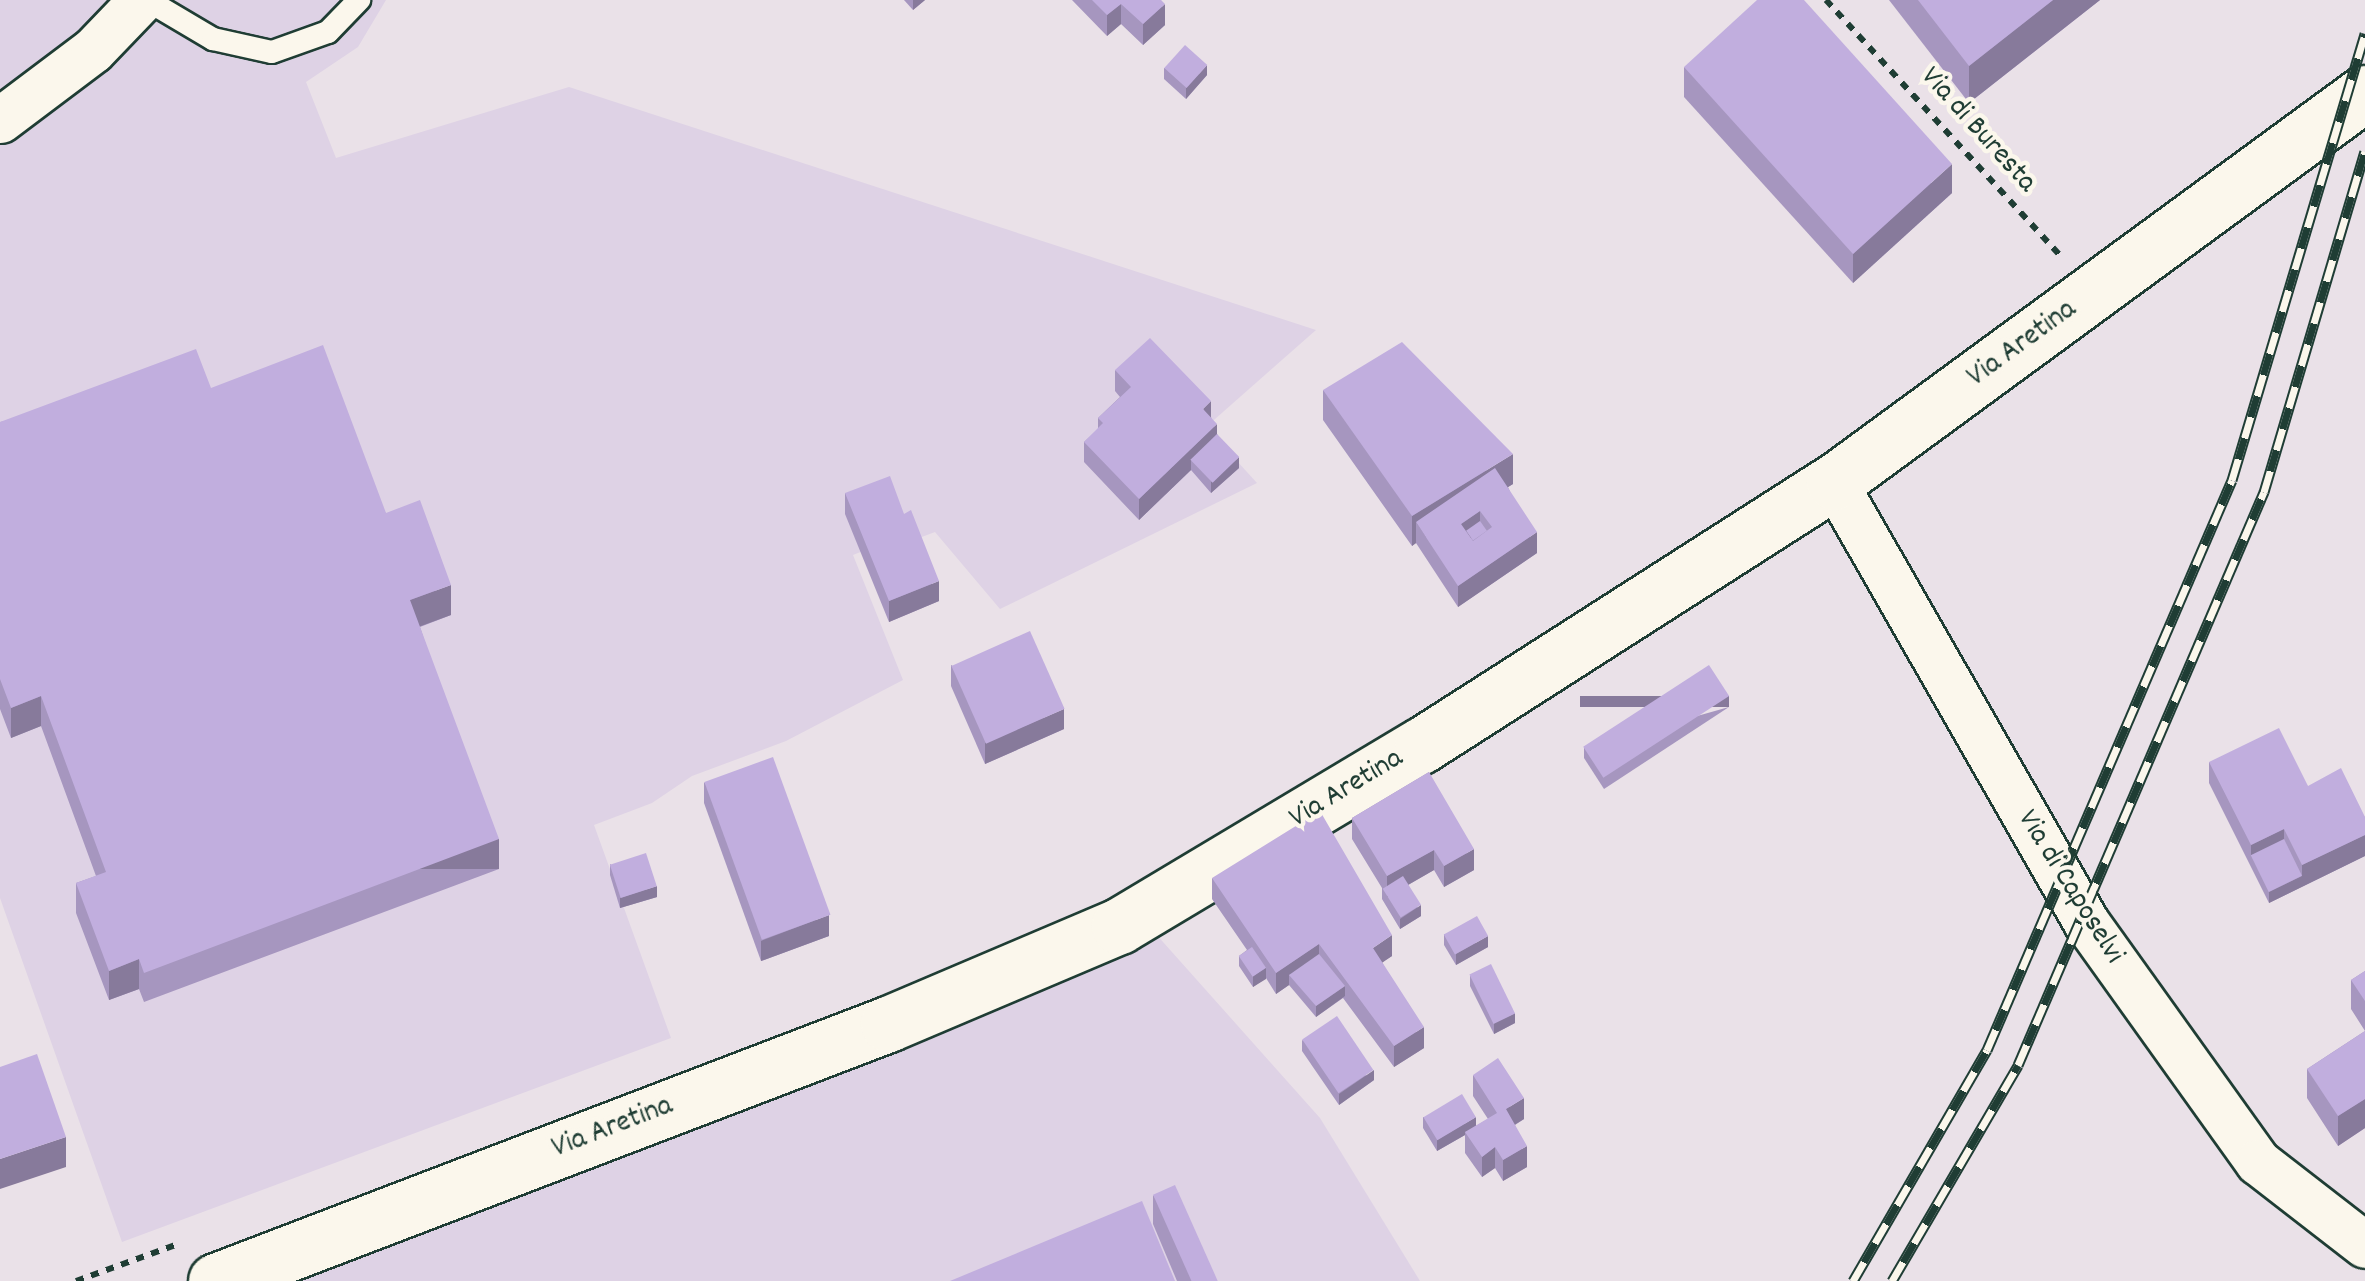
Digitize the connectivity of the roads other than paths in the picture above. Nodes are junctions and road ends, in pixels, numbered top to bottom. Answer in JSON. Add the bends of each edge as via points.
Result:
{"nodes":[{"id":1,"x":144,"y":0,"type":"edge"},
{"id":2,"x":359,"y":0,"type":"edge"},
{"id":3,"x":2365,"y":93,"type":"edge"},
{"id":4,"x":0,"y":120,"type":"edge"},
{"id":5,"x":1834,"y":482,"type":"junction"},
{"id":6,"x":2365,"y":1245,"type":"edge"},
{"id":7,"x":202,"y":1260,"type":"edge"}],
"edges":[{"from":1,"to":2,"type":"lane","via":[[213,39],[272,52],[328,32]]},
{"from":1,"to":4,"type":"street","via":[[93,50]]},
{"from":3,"to":5,"type":"street","name":"Via Aretina"},
{"from":5,"to":6,"type":"street","name":"Via di Caposelvi","via":[[2086,922],[2258,1162]]},
{"from":5,"to":7,"type":"street","name":"Via Aretina","via":[[1422,745],[1118,926],[888,1024]]}]}
